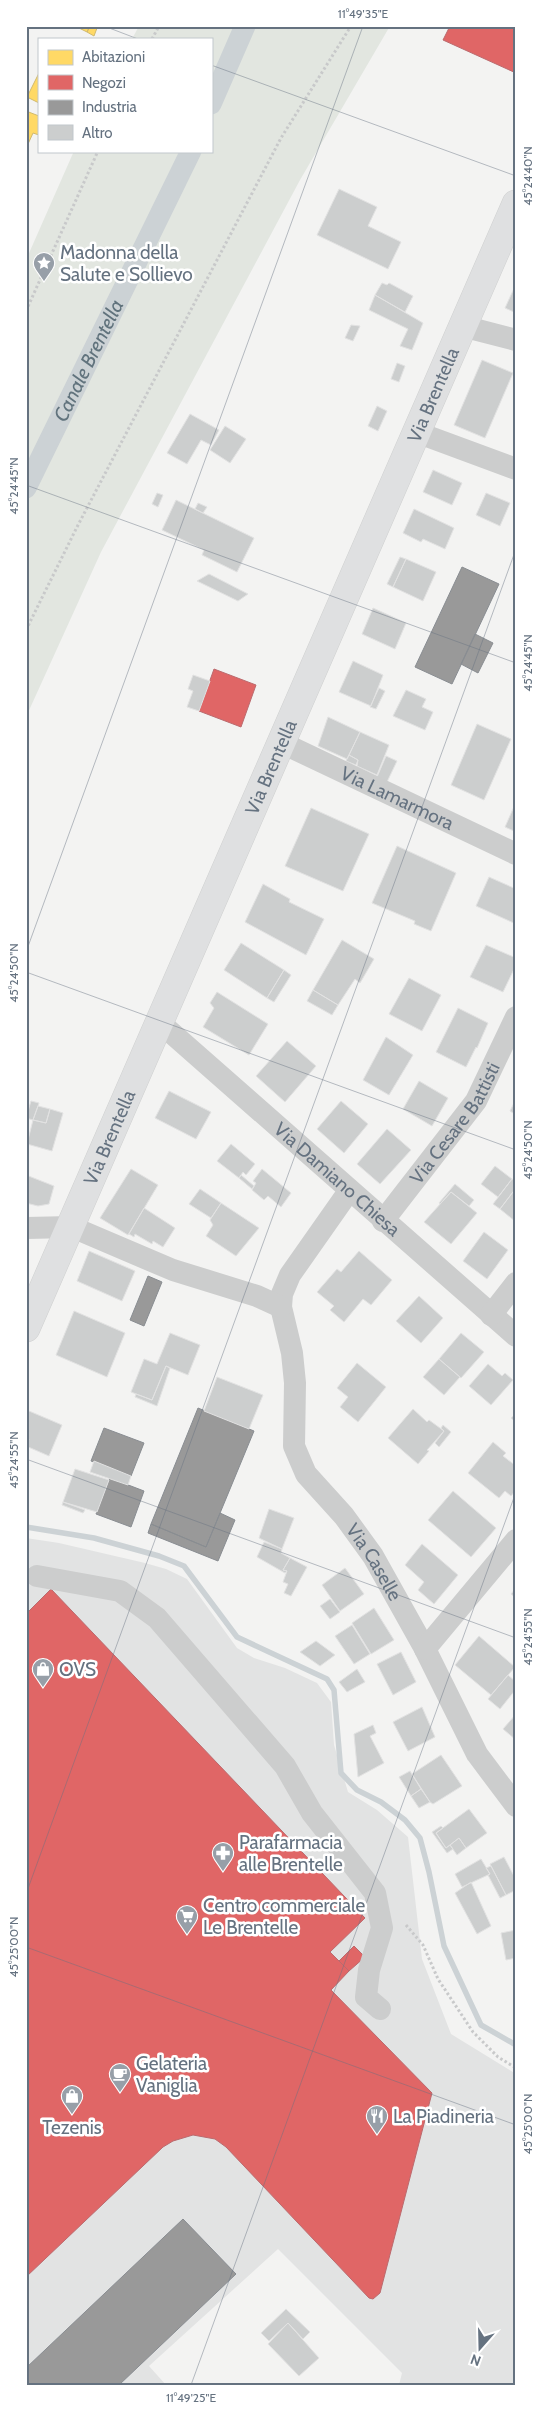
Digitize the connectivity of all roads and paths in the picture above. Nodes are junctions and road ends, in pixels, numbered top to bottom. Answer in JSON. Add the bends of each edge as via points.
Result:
{"nodes":[{"id":1,"x":159,"y":26,"type":"edge"},
{"id":2,"x":351,"y":26,"type":"edge"},
{"id":3,"x":153,"y":38,"type":"edge"},
{"id":4,"x":98,"y":152,"type":"edge"},
{"id":5,"x":516,"y":204,"type":"edge"},
{"id":6,"x":26,"y":310,"type":"edge"},
{"id":7,"x":462,"y":326,"type":"junction"},
{"id":8,"x":516,"y":340,"type":"edge"},
{"id":9,"x":416,"y":432,"type":"junction"},
{"id":10,"x":516,"y":469,"type":"edge"},
{"id":11,"x":26,"y":630,"type":"edge"},
{"id":12,"x":280,"y":742,"type":"junction"},
{"id":13,"x":516,"y":854,"type":"edge"},
{"id":14,"x":516,"y":1017,"type":"edge"},
{"id":15,"x":158,"y":1021,"type":"junction"},
{"id":16,"x":349,"y":1191,"type":"junction"},
{"id":17,"x":383,"y":1221,"type":"junction"},
{"id":18,"x":26,"y":1228,"type":"edge"},
{"id":19,"x":72,"y":1228,"type":"junction"},
{"id":20,"x":516,"y":1283,"type":"edge"},
{"id":21,"x":281,"y":1307,"type":"junction"},
{"id":22,"x":491,"y":1315,"type":"junction"},
{"id":23,"x":26,"y":1328,"type":"edge"},
{"id":24,"x":516,"y":1336,"type":"edge"},
{"id":25,"x":516,"y":1540,"type":"edge"},
{"id":26,"x":36,"y":1576,"type":"dead end"},
{"id":27,"x":426,"y":1649,"type":"junction"},
{"id":28,"x":516,"y":1806,"type":"edge"},
{"id":29,"x":406,"y":1926,"type":"dead end"},
{"id":30,"x":380,"y":2009,"type":"dead end"},
{"id":31,"x":516,"y":2068,"type":"edge"}],
"edges":[{"from":1,"to":3,"type":"path"},
{"from":2,"to":11,"type":"path","via":[[276,146],[81,518]]},
{"from":4,"to":6,"type":"path"},
{"from":5,"to":7,"type":"main road","name":"Via Brentella"},
{"from":7,"to":8,"type":"street"},
{"from":7,"to":9,"type":"main road","name":"Via Brentella"},
{"from":9,"to":10,"type":"street"},
{"from":9,"to":12,"type":"main road","name":"Via Brentella"},
{"from":12,"to":13,"type":"street","name":"Via Lamarmora"},
{"from":12,"to":15,"type":"main road","name":"Via Brentella"},
{"from":14,"to":17,"type":"street","name":"Via Cesare Battisti","via":[[476,1101]]},
{"from":15,"to":16,"type":"street","name":"Via Damiano Chiesa"},
{"from":15,"to":19,"type":"main road","name":"Via Brentella"},
{"from":16,"to":17,"type":"street","name":"Via Damiano Chiesa"},
{"from":16,"to":21,"type":"street","name":"Via Caselle","via":[[290,1276],[282,1294]]},
{"from":17,"to":22,"type":"street","name":"Via Damiano Chiesa"},
{"from":18,"to":19,"type":"street"},
{"from":19,"to":21,"type":"street","via":[[173,1270],[258,1296]]},
{"from":19,"to":23,"type":"main road","name":"Via Brentella"},
{"from":20,"to":22,"type":"street"},
{"from":21,"to":27,"type":"street","name":"Via Caselle","via":[[295,1383],[294,1446],[306,1474],[344,1516],[373,1556]]},
{"from":22,"to":24,"type":"street","name":"Via Damiano Chiesa"},
{"from":25,"to":27,"type":"street"},
{"from":26,"to":30,"type":"street","via":[[120,1591],[157,1618],[285,1766],[312,1813],[375,1893],[382,1928],[369,1970],[366,1997]]},
{"from":27,"to":28,"type":"street","name":"Via Caselle","via":[[477,1754]]},
{"from":29,"to":31,"type":"path","via":[[423,1945],[438,1979],[473,2032]]}]}
